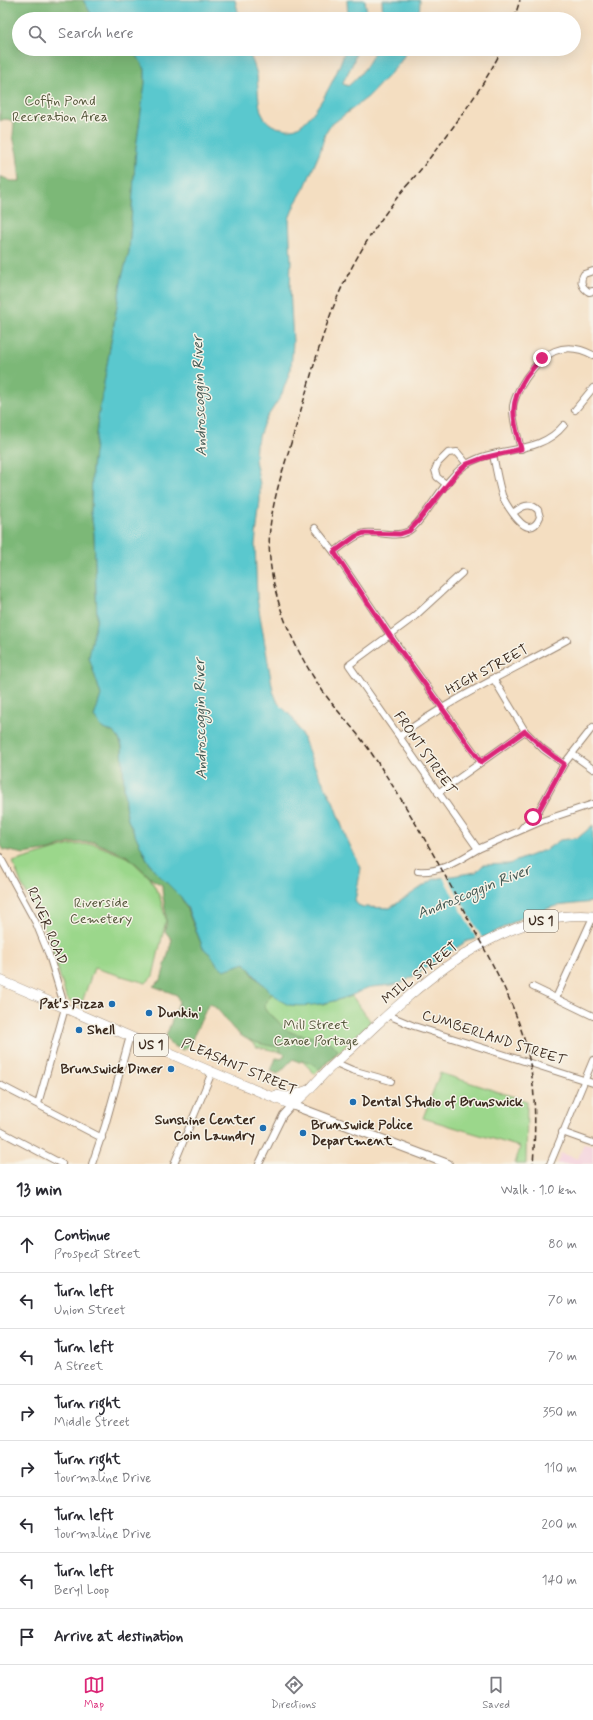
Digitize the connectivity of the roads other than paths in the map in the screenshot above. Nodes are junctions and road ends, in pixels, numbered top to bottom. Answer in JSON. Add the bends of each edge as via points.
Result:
{"nodes":[{"id":1,"x":593,"y":271,"type":"edge"},
{"id":2,"x":593,"y":291,"type":"edge"},
{"id":3,"x":593,"y":355,"type":"edge"},
{"id":4,"x":593,"y":388,"type":"edge"},
{"id":5,"x":576,"y":410,"type":"dead end"},
{"id":6,"x":564,"y":425,"type":"dead end"},
{"id":7,"x":521,"y":449,"type":"junction"},
{"id":8,"x":493,"y":455,"type":"junction"},
{"id":9,"x":467,"y":464,"type":"junction"},
{"id":10,"x":447,"y":485,"type":"junction"},
{"id":11,"x":513,"y":513,"type":"dead end"},
{"id":12,"x":315,"y":528,"type":"dead end"},
{"id":13,"x":334,"y":552,"type":"junction"},
{"id":14,"x":462,"y":573,"type":"dead end"},
{"id":15,"x":390,"y":636,"type":"junction"},
{"id":16,"x":567,"y":640,"type":"dead end"},
{"id":17,"x":493,"y":678,"type":"junction"},
{"id":18,"x":442,"y":708,"type":"junction"},
{"id":19,"x":593,"y":727,"type":"edge"},
{"id":20,"x":525,"y":731,"type":"junction"},
{"id":21,"x":400,"y":736,"type":"junction"},
{"id":22,"x":572,"y":754,"type":"junction"},
{"id":23,"x":481,"y":762,"type":"junction"},
{"id":24,"x":564,"y":764,"type":"junction"},
{"id":25,"x":593,"y":769,"type":"edge"},
{"id":26,"x":438,"y":793,"type":"junction"},
{"id":27,"x":593,"y":804,"type":"edge"},
{"id":28,"x":518,"y":831,"type":"junction"},
{"id":29,"x":481,"y":848,"type":"junction"},
{"id":30,"x":0,"y":857,"type":"edge"},
{"id":31,"x":418,"y":871,"type":"dead end"},
{"id":32,"x":593,"y":917,"type":"edge"},
{"id":33,"x":0,"y":980,"type":"edge"},
{"id":34,"x":533,"y":987,"type":"dead end"},
{"id":35,"x":556,"y":998,"type":"junction"},
{"id":36,"x":65,"y":1008,"type":"junction"},
{"id":37,"x":388,"y":1015,"type":"junction"},
{"id":38,"x":593,"y":1016,"type":"edge"},
{"id":39,"x":130,"y":1036,"type":"junction"},
{"id":40,"x":593,"y":1060,"type":"edge"},
{"id":41,"x":336,"y":1063,"type":"junction"},
{"id":42,"x":212,"y":1072,"type":"junction"},
{"id":43,"x":584,"y":1080,"type":"junction"},
{"id":44,"x":391,"y":1081,"type":"dead end"},
{"id":45,"x":593,"y":1083,"type":"edge"},
{"id":46,"x":0,"y":1085,"type":"edge"},
{"id":47,"x":309,"y":1090,"type":"junction"},
{"id":48,"x":262,"y":1093,"type":"junction"},
{"id":49,"x":38,"y":1104,"type":"junction"},
{"id":50,"x":292,"y":1105,"type":"junction"},
{"id":51,"x":0,"y":1131,"type":"edge"},
{"id":52,"x":562,"y":1132,"type":"junction"},
{"id":53,"x":102,"y":1138,"type":"junction"},
{"id":54,"x":593,"y":1143,"type":"edge"},
{"id":55,"x":62,"y":1164,"type":"edge"},
{"id":56,"x":92,"y":1164,"type":"edge"},
{"id":57,"x":174,"y":1164,"type":"edge"},
{"id":58,"x":259,"y":1164,"type":"edge"},
{"id":59,"x":448,"y":1164,"type":"edge"},
{"id":60,"x":550,"y":1164,"type":"edge"}],
"edges":[{"from":1,"to":2,"type":"street","via":[[584,274],[581,281],[586,291]]},
{"from":3,"to":7,"type":"street","via":[[579,349],[559,349],[548,354],[534,366],[518,390],[513,408]]},
{"from":4,"to":5,"type":"street"},
{"from":6,"to":7,"type":"street","via":[[552,437]]},
{"from":7,"to":8,"type":"street"},
{"from":8,"to":9,"type":"street"},
{"from":8,"to":11,"type":"street","via":[[502,495]]},
{"from":9,"to":10,"type":"street"},
{"from":9,"to":10,"type":"street","via":[[457,452],[448,453],[438,463],[435,473]]},
{"from":10,"to":13,"type":"street","via":[[409,531],[400,534],[364,533]]},
{"from":12,"to":13,"type":"street"},
{"from":13,"to":15,"type":"street"},
{"from":14,"to":15,"type":"street"},
{"from":15,"to":18,"type":"street"},
{"from":15,"to":21,"type":"street","name":"FRONT STREET","via":[[349,664]]},
{"from":16,"to":17,"type":"street","name":"HIGH STREET"},
{"from":17,"to":18,"type":"street","name":"HIGH STREET"},
{"from":17,"to":20,"type":"street"},
{"from":18,"to":21,"type":"street","name":"HIGH STREET"},
{"from":18,"to":23,"type":"street"},
{"from":19,"to":22,"type":"street"},
{"from":20,"to":23,"type":"street"},
{"from":20,"to":24,"type":"street"},
{"from":21,"to":26,"type":"street","name":"FRONT STREET"},
{"from":22,"to":24,"type":"street"},
{"from":22,"to":25,"type":"street"},
{"from":23,"to":26,"type":"street"},
{"from":24,"to":28,"type":"street","via":[[539,810]]},
{"from":26,"to":29,"type":"street","name":"FRONT STREET"},
{"from":27,"to":28,"type":"street"},
{"from":28,"to":29,"type":"street"},
{"from":29,"to":31,"type":"street","via":[[443,868]]},
{"from":30,"to":36,"type":"street","name":"RIVER ROAD","via":[[36,924],[49,955]]},
{"from":32,"to":35,"type":"street"},
{"from":32,"to":37,"type":"highway","name":"MILL STREET","number":"US 1","via":[[574,915],[551,918],[492,938],[448,965]]},
{"from":33,"to":36,"type":"highway","name":"PLEASANT STREET","number":"US 1"},
{"from":34,"to":35,"type":"street"},
{"from":35,"to":38,"type":"street"},
{"from":36,"to":39,"type":"highway","name":"PLEASANT STREET","number":"US 1"},
{"from":36,"to":49,"type":"street"},
{"from":37,"to":41,"type":"highway","name":"MILL STREET","number":"US 1"},
{"from":37,"to":43,"type":"street","name":"CUMBERLAND STREET","via":[[414,1026]]},
{"from":39,"to":42,"type":"highway","name":"PLEASANT STREET","number":"US 1"},
{"from":39,"to":53,"type":"street"},
{"from":40,"to":43,"type":"street"},
{"from":41,"to":44,"type":"street"},
{"from":41,"to":47,"type":"highway","name":"MILL STREET","number":"US 1"},
{"from":42,"to":48,"type":"highway","name":"PLEASANT STREET","number":"US 1"},
{"from":42,"to":57,"type":"street"},
{"from":43,"to":45,"type":"street","name":"CUMBERLAND STREET"},
{"from":43,"to":52,"type":"street"},
{"from":46,"to":49,"type":"street"},
{"from":47,"to":48,"type":"highway","number":"US 1","via":[[288,1096]]},
{"from":47,"to":50,"type":"highway","name":"MILL STREET"},
{"from":48,"to":50,"type":"highway","name":"PLEASANT STREET"},
{"from":49,"to":53,"type":"street"},
{"from":50,"to":58,"type":"street","via":[[283,1115]]},
{"from":50,"to":59,"type":"main road","name":"PLEASANT STREET"},
{"from":51,"to":55,"type":"street"},
{"from":52,"to":54,"type":"street"},
{"from":52,"to":60,"type":"street"},
{"from":53,"to":56,"type":"street"}]}
